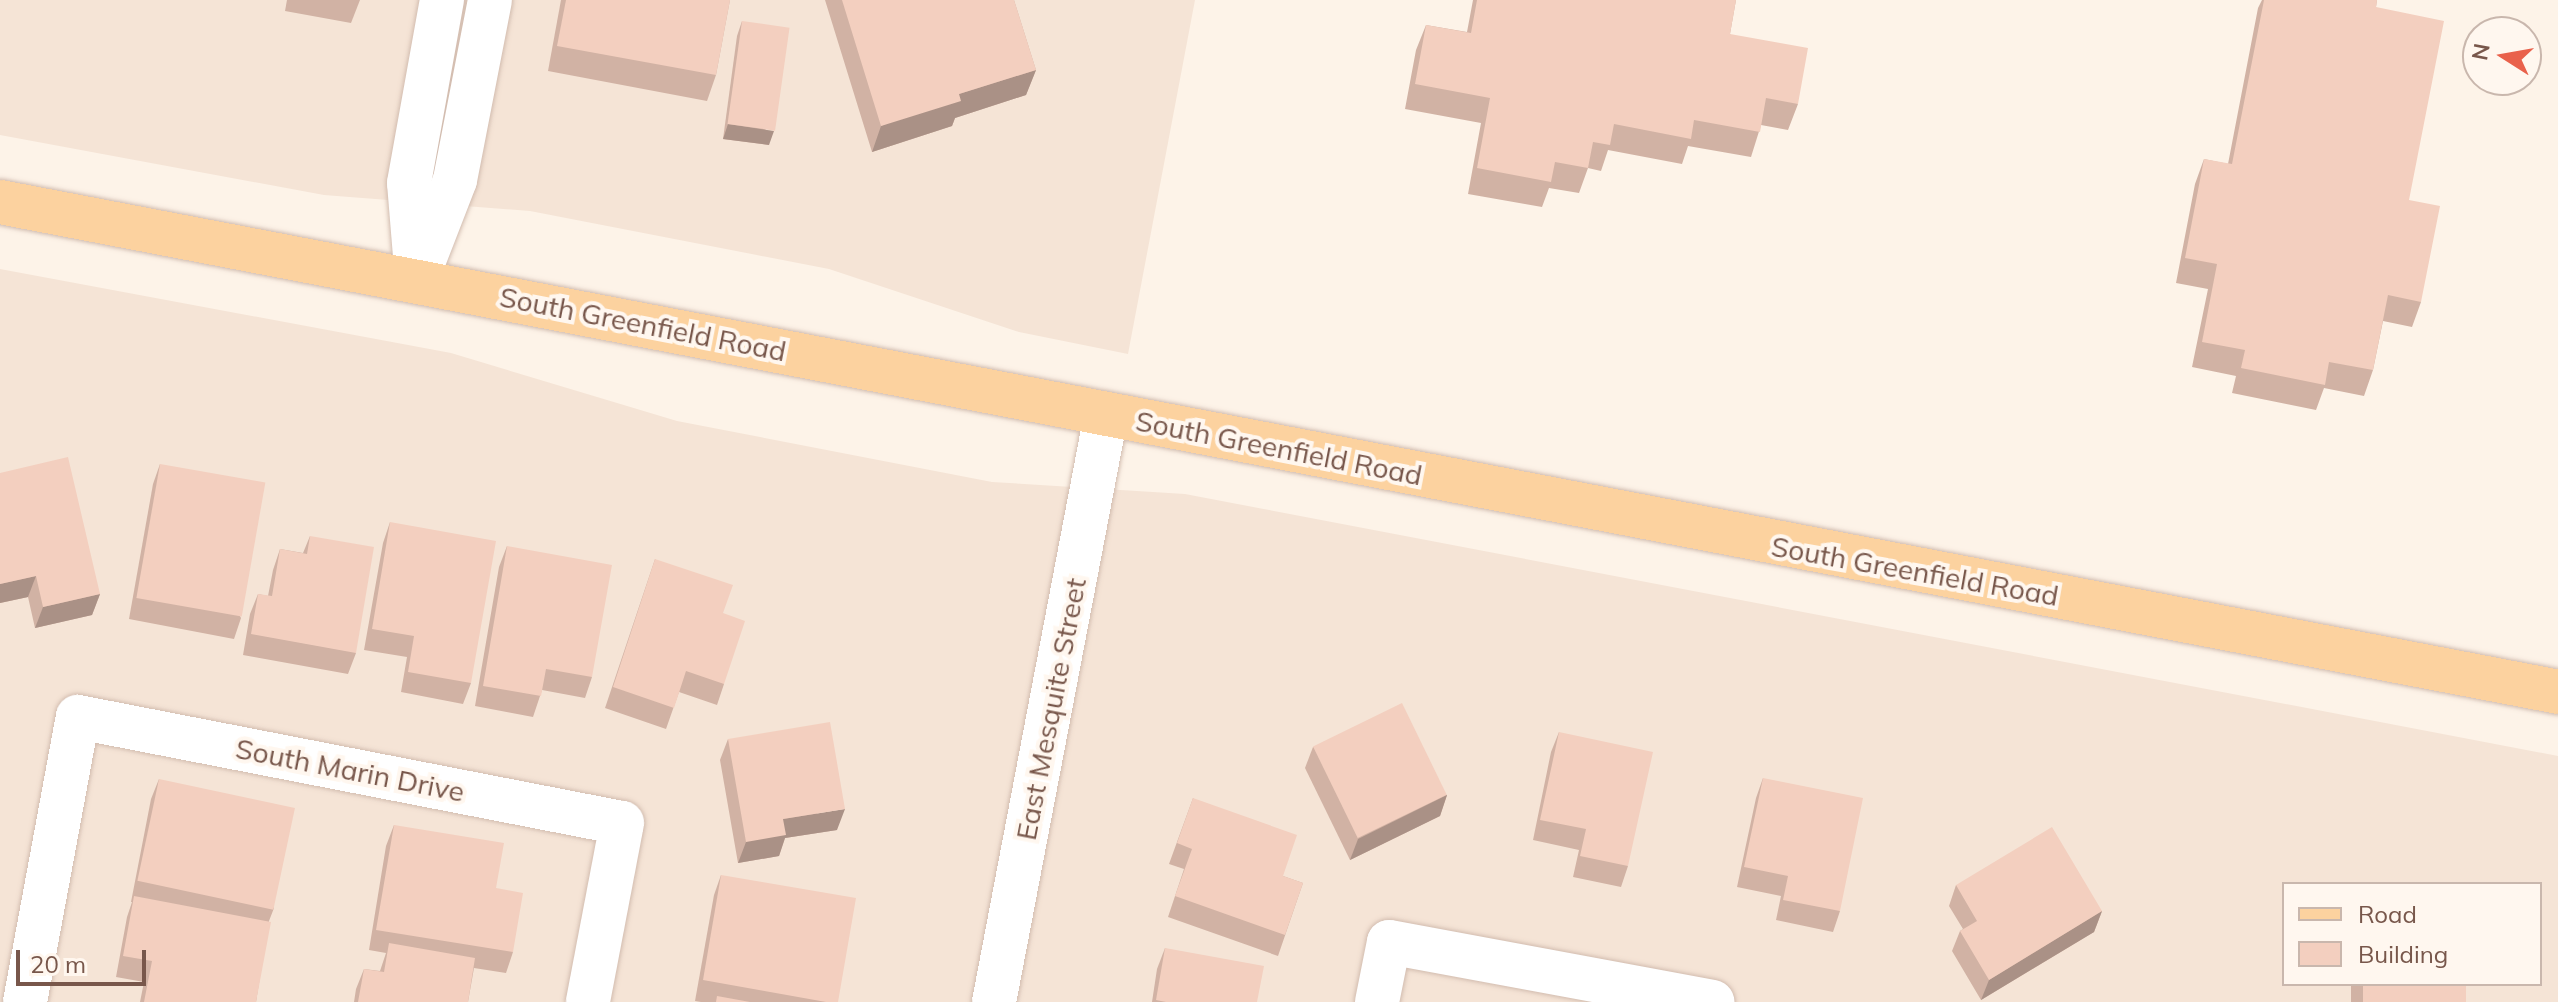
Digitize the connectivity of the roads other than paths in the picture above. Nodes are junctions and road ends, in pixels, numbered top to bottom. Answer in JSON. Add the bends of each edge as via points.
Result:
{"nodes":[{"id":1,"x":442,"y":0,"type":"edge"},
{"id":2,"x":490,"y":0,"type":"edge"},
{"id":3,"x":430,"y":67,"type":"junction"},
{"id":4,"x":476,"y":76,"type":"junction"},
{"id":5,"x":0,"y":202,"type":"edge"},
{"id":6,"x":417,"y":278,"type":"junction"},
{"id":7,"x":1106,"y":415,"type":"junction"},
{"id":8,"x":2558,"y":692,"type":"edge"},
{"id":9,"x":25,"y":1002,"type":"edge"},
{"id":10,"x":588,"y":1002,"type":"edge"},
{"id":11,"x":994,"y":1002,"type":"edge"},
{"id":12,"x":1377,"y":1002,"type":"edge"},
{"id":13,"x":1712,"y":1002,"type":"edge"}],
"edges":[{"from":1,"to":3,"type":"street"},
{"from":2,"to":4,"type":"street"},
{"from":3,"to":4,"type":"street"},
{"from":3,"to":6,"type":"street","via":[[409,183]]},
{"from":4,"to":6,"type":"street","via":[[455,180]]},
{"from":5,"to":6,"type":"main road","name":"South Greenfield Road"},
{"from":6,"to":7,"type":"main road","name":"South Greenfield Road"},
{"from":7,"to":8,"type":"main road","name":"South Greenfield Road"},
{"from":7,"to":11,"type":"street","name":"East Mesquite Street"},
{"from":9,"to":10,"type":"street","name":"South Marin Drive","via":[[78,717],[622,823]]},
{"from":12,"to":13,"type":"street","via":[[1389,942]]}]}
